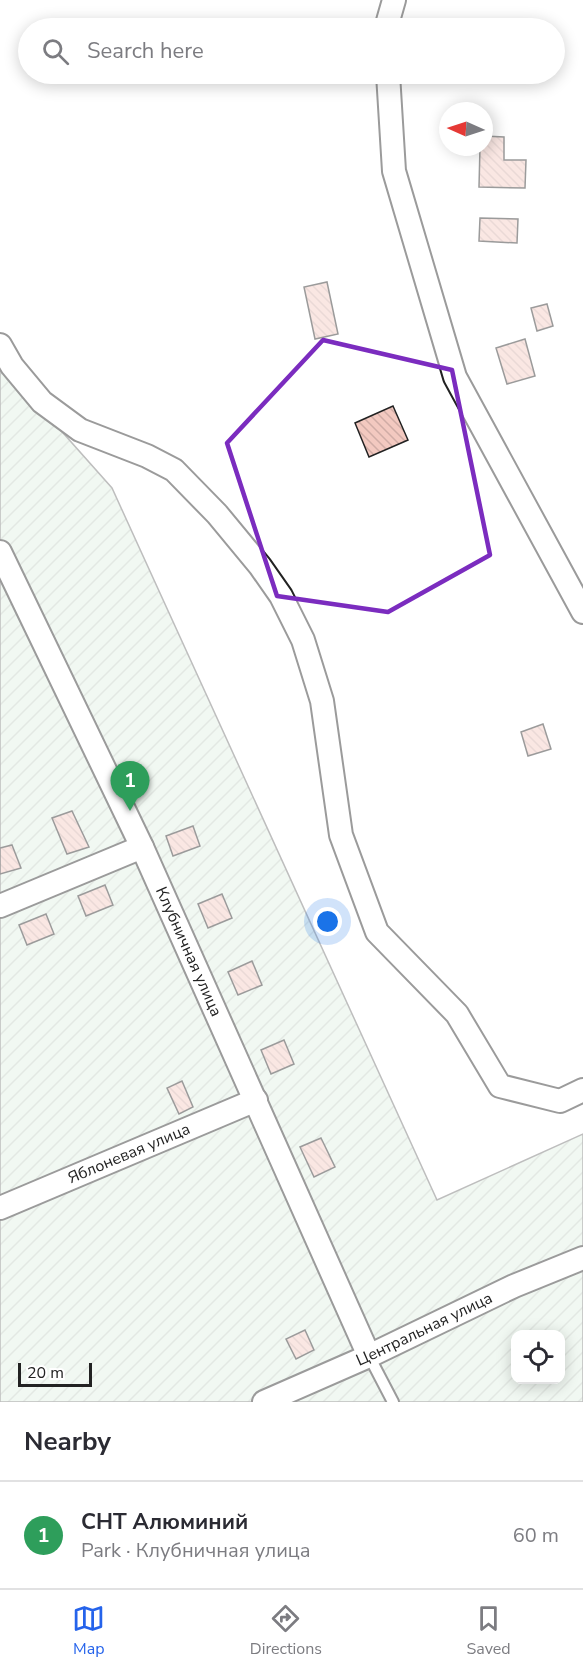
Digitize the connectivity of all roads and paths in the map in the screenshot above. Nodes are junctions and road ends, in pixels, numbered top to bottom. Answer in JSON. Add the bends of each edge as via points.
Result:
{"nodes":[{"id":1,"x":394,"y":0,"type":"edge"},
{"id":2,"x":389,"y":18,"type":"edge"},
{"id":3,"x":389,"y":84,"type":"edge"},
{"id":4,"x":0,"y":345,"type":"edge"},
{"id":5,"x":0,"y":552,"type":"edge"},
{"id":6,"x":583,"y":612,"type":"edge"},
{"id":7,"x":142,"y":847,"type":"junction"},
{"id":8,"x":0,"y":906,"type":"edge"},
{"id":9,"x":583,"y":1090,"type":"edge"},
{"id":10,"x":256,"y":1100,"type":"junction"},
{"id":11,"x":0,"y":1208,"type":"edge"},
{"id":12,"x":583,"y":1258,"type":"edge"},
{"id":13,"x":369,"y":1356,"type":"junction"},
{"id":14,"x":264,"y":1402,"type":"edge"},
{"id":15,"x":393,"y":1402,"type":"edge"}],
"edges":[{"from":1,"to":2,"type":"street"},
{"from":3,"to":6,"type":"street","via":[[394,171],[455,377]]},
{"from":4,"to":9,"type":"street","via":[[42,402],[80,430],[174,470],[260,567],[281,596],[303,640],[322,701],[341,835],[377,932],[457,1014],[500,1086],[560,1101]]},
{"from":5,"to":7,"type":"street","name":"Клубничная улица"},
{"from":7,"to":8,"type":"street"},
{"from":7,"to":10,"type":"street","name":"Клубничная улица"},
{"from":10,"to":11,"type":"street","name":"Яблоневая улица"},
{"from":10,"to":13,"type":"street","name":"Клубничная улица"},
{"from":12,"to":13,"type":"street","name":"Центральная улица","via":[[514,1286]]},
{"from":13,"to":14,"type":"street","name":"Центральная улица"},
{"from":13,"to":15,"type":"lane"}]}
